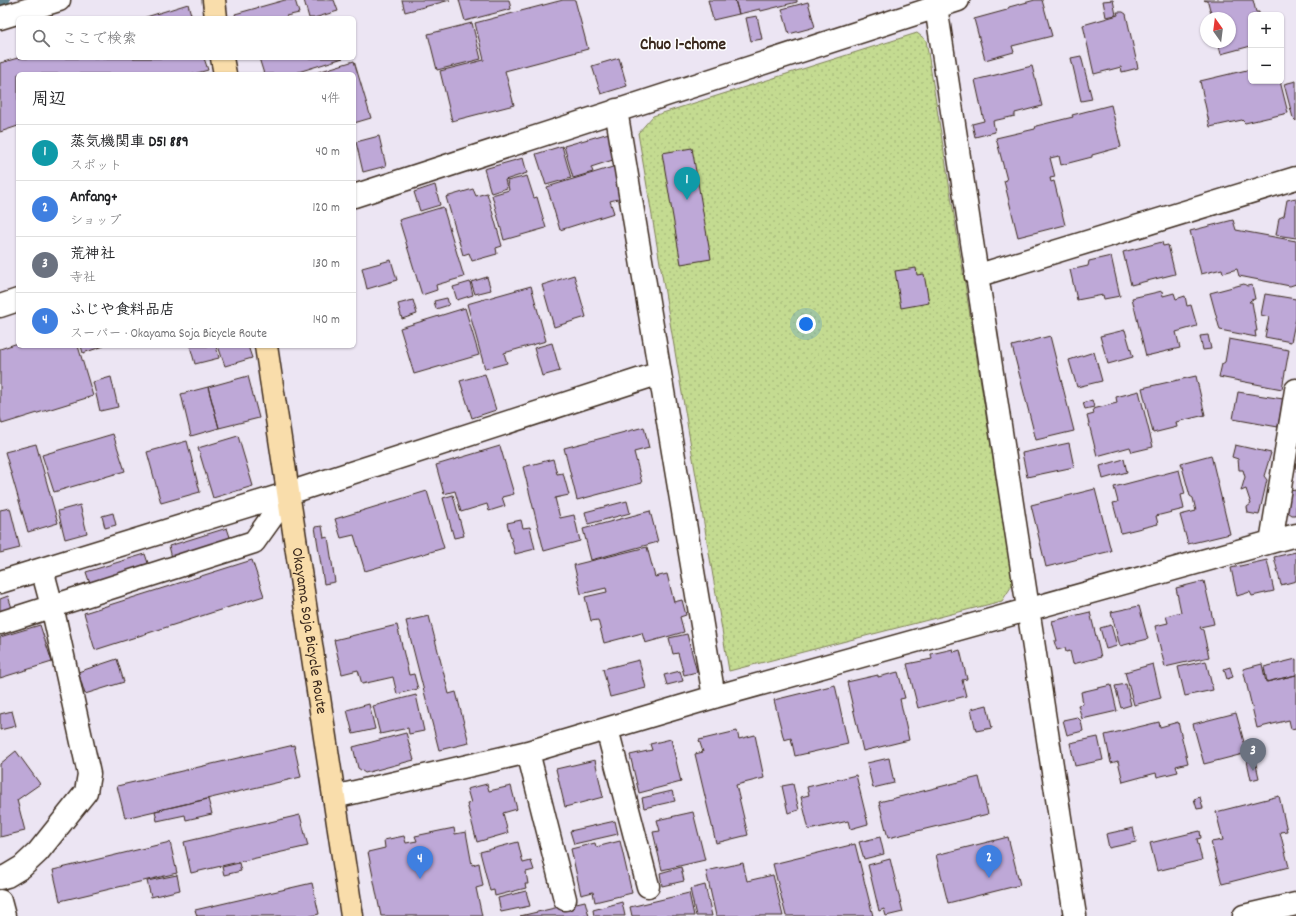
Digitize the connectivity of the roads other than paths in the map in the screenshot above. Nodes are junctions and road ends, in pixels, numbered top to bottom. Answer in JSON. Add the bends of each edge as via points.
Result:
{"nodes":[{"id":1,"x":59,"y":0,"type":"edge"},
{"id":2,"x":214,"y":0,"type":"edge"},
{"id":3,"x":958,"y":0,"type":"edge"},
{"id":4,"x":935,"y":3,"type":"edge"},
{"id":5,"x":216,"y":16,"type":"edge"},
{"id":6,"x":0,"y":18,"type":"edge"},
{"id":7,"x":222,"y":60,"type":"edge"},
{"id":8,"x":225,"y":72,"type":"edge"},
{"id":9,"x":616,"y":110,"type":"junction"},
{"id":10,"x":1296,"y":178,"type":"edge"},
{"id":11,"x":356,"y":195,"type":"edge"},
{"id":12,"x":976,"y":276,"type":"junction"},
{"id":13,"x":16,"y":301,"type":"edge"},
{"id":14,"x":0,"y":306,"type":"edge"},
{"id":15,"x":266,"y":348,"type":"edge"},
{"id":16,"x":660,"y":373,"type":"junction"},
{"id":17,"x":1296,"y":390,"type":"edge"},
{"id":18,"x":289,"y":493,"type":"junction"},
{"id":19,"x":1296,"y":535,"type":"edge"},
{"id":20,"x":1271,"y":542,"type":"junction"},
{"id":21,"x":42,"y":569,"type":"junction"},
{"id":22,"x":0,"y":582,"type":"edge"},
{"id":23,"x":52,"y":606,"type":"junction"},
{"id":24,"x":1029,"y":610,"type":"junction"},
{"id":25,"x":0,"y":623,"type":"edge"},
{"id":26,"x":714,"y":697,"type":"junction"},
{"id":27,"x":607,"y":729,"type":"junction"},
{"id":28,"x":528,"y":752,"type":"junction"},
{"id":29,"x":334,"y":797,"type":"junction"},
{"id":30,"x":0,"y":878,"type":"edge"},
{"id":31,"x":648,"y":886,"type":"dead end"},
{"id":32,"x":564,"y":899,"type":"dead end"},
{"id":33,"x":0,"y":901,"type":"edge"},
{"id":34,"x":1296,"y":904,"type":"edge"},
{"id":35,"x":4,"y":916,"type":"edge"},
{"id":36,"x":352,"y":916,"type":"edge"},
{"id":37,"x":1075,"y":916,"type":"edge"},
{"id":38,"x":1244,"y":916,"type":"edge"}],
"edges":[{"from":1,"to":6,"type":"street"},
{"from":2,"to":5,"type":"main road"},
{"from":3,"to":4,"type":"street"},
{"from":4,"to":9,"type":"street"},
{"from":4,"to":12,"type":"street"},
{"from":7,"to":8,"type":"main road"},
{"from":9,"to":11,"type":"street"},
{"from":9,"to":16,"type":"street"},
{"from":10,"to":12,"type":"street"},
{"from":12,"to":24,"type":"street"},
{"from":13,"to":14,"type":"street"},
{"from":15,"to":18,"type":"main road","name":"Okayama Soja Bicycle Route"},
{"from":16,"to":18,"type":"street"},
{"from":16,"to":26,"type":"street"},
{"from":17,"to":20,"type":"street"},
{"from":18,"to":21,"type":"street"},
{"from":18,"to":23,"type":"street","via":[[254,542]]},
{"from":18,"to":29,"type":"main road","name":"Okayama Soja Bicycle Route"},
{"from":19,"to":20,"type":"street"},
{"from":20,"to":24,"type":"street"},
{"from":21,"to":22,"type":"street"},
{"from":21,"to":23,"type":"street"},
{"from":23,"to":25,"type":"street"},
{"from":23,"to":30,"type":"street","via":[[89,774],[86,792],[38,852],[22,867]]},
{"from":24,"to":26,"type":"street"},
{"from":24,"to":37,"type":"street"},
{"from":26,"to":27,"type":"street"},
{"from":27,"to":28,"type":"street"},
{"from":27,"to":31,"type":"street"},
{"from":28,"to":29,"type":"street"},
{"from":28,"to":32,"type":"street"},
{"from":29,"to":36,"type":"main road","name":"Okayama Soja Bicycle Route"},
{"from":33,"to":35,"type":"street"},
{"from":34,"to":38,"type":"street"}]}
